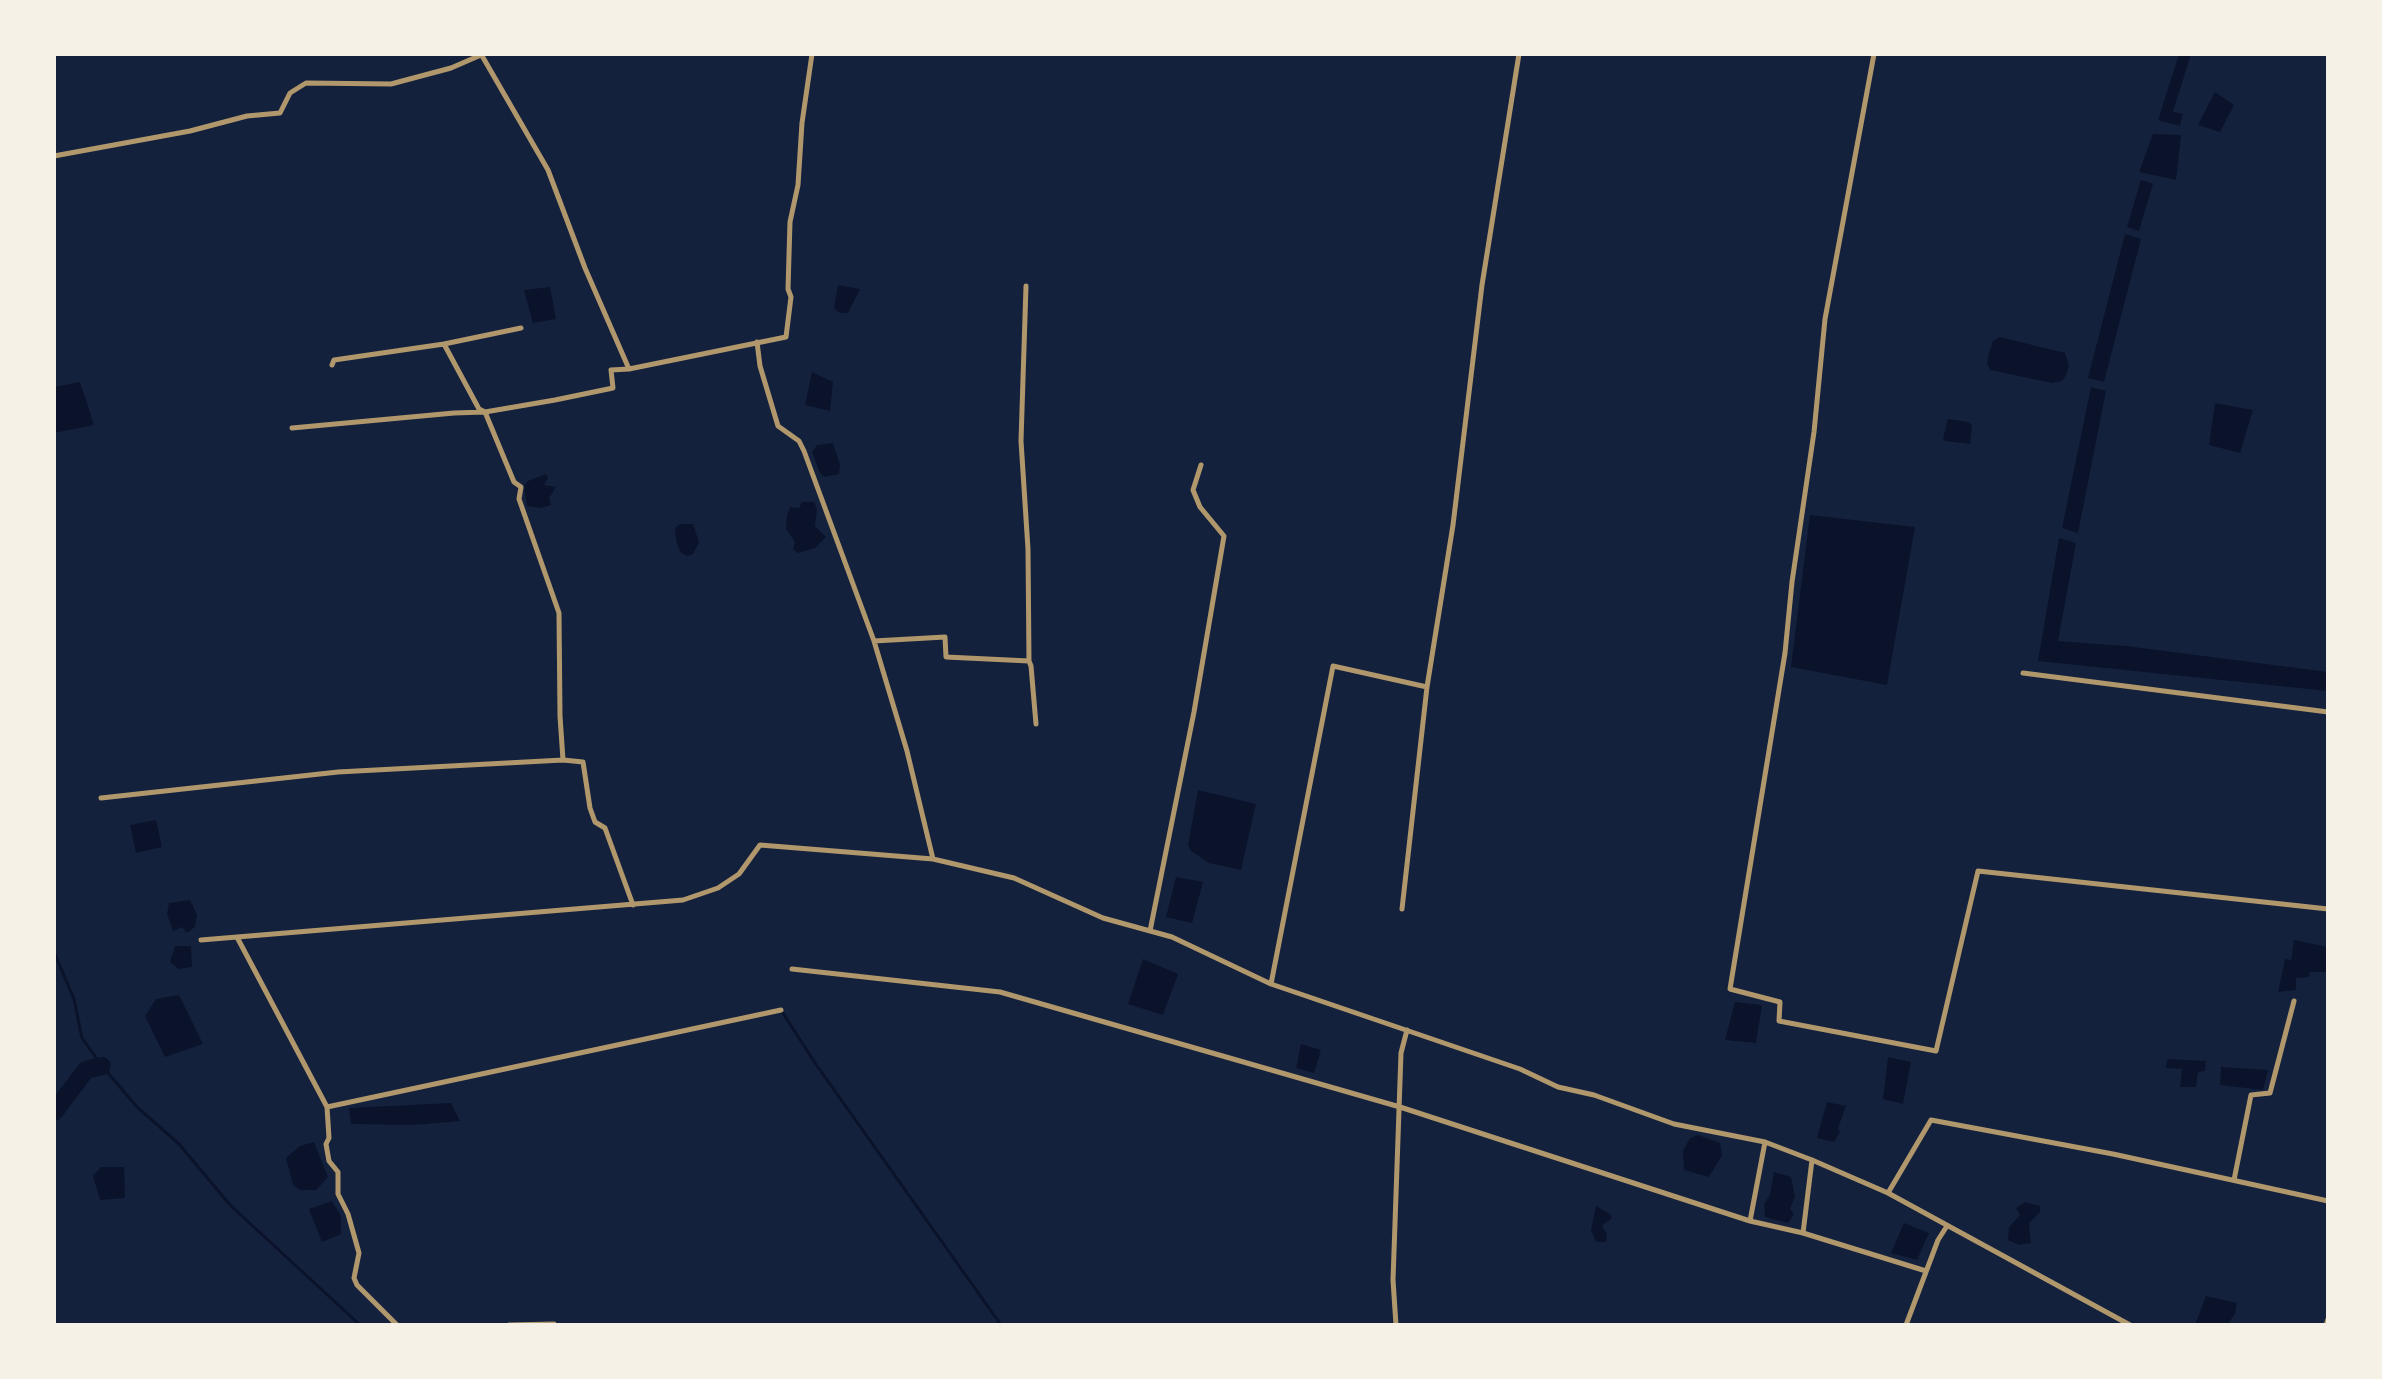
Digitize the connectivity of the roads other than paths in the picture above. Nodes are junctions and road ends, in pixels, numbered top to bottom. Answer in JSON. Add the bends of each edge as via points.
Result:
{"nodes":[{"id":1,"x":481,"y":54,"type":"edge"},
{"id":2,"x":812,"y":54,"type":"edge"},
{"id":3,"x":1519,"y":54,"type":"edge"},
{"id":4,"x":1874,"y":54,"type":"edge"},
{"id":5,"x":54,"y":156,"type":"edge"},
{"id":6,"x":1026,"y":286,"type":"dead end"},
{"id":7,"x":521,"y":328,"type":"dead end"},
{"id":8,"x":757,"y":342,"type":"junction"},
{"id":9,"x":444,"y":344,"type":"junction"},
{"id":10,"x":332,"y":365,"type":"dead end"},
{"id":11,"x":629,"y":369,"type":"junction"},
{"id":12,"x":485,"y":412,"type":"junction"},
{"id":13,"x":292,"y":428,"type":"dead end"},
{"id":14,"x":1201,"y":465,"type":"dead end"},
{"id":15,"x":874,"y":641,"type":"junction"},
{"id":16,"x":1029,"y":661,"type":"junction"},
{"id":17,"x":2023,"y":673,"type":"dead end"},
{"id":18,"x":1427,"y":687,"type":"junction"},
{"id":19,"x":2328,"y":712,"type":"edge"},
{"id":20,"x":1036,"y":724,"type":"dead end"},
{"id":21,"x":563,"y":760,"type":"junction"},
{"id":22,"x":101,"y":798,"type":"dead end"},
{"id":23,"x":933,"y":859,"type":"junction"},
{"id":24,"x":633,"y":905,"type":"junction"},
{"id":25,"x":1402,"y":909,"type":"dead end"},
{"id":26,"x":2328,"y":909,"type":"edge"},
{"id":27,"x":1150,"y":931,"type":"junction"},
{"id":28,"x":238,"y":939,"type":"junction"},
{"id":29,"x":201,"y":940,"type":"dead end"},
{"id":30,"x":792,"y":969,"type":"dead end"},
{"id":31,"x":1271,"y":984,"type":"junction"},
{"id":32,"x":2294,"y":1001,"type":"dead end"},
{"id":33,"x":781,"y":1010,"type":"dead end"},
{"id":34,"x":1407,"y":1030,"type":"junction"},
{"id":35,"x":327,"y":1107,"type":"junction"},
{"id":36,"x":1400,"y":1107,"type":"junction"},
{"id":37,"x":1765,"y":1142,"type":"junction"},
{"id":38,"x":1812,"y":1160,"type":"junction"},
{"id":39,"x":2234,"y":1180,"type":"junction"},
{"id":40,"x":1888,"y":1193,"type":"junction"},
{"id":41,"x":2328,"y":1201,"type":"edge"},
{"id":42,"x":1750,"y":1221,"type":"junction"},
{"id":43,"x":1947,"y":1226,"type":"junction"},
{"id":44,"x":1803,"y":1233,"type":"junction"},
{"id":45,"x":1926,"y":1271,"type":"junction"},
{"id":46,"x":2328,"y":1319,"type":"edge"},
{"id":47,"x":554,"y":1324,"type":"edge"},
{"id":48,"x":397,"y":1325,"type":"edge"},
{"id":49,"x":509,"y":1325,"type":"edge"},
{"id":50,"x":1396,"y":1325,"type":"edge"},
{"id":51,"x":1906,"y":1325,"type":"edge"},
{"id":52,"x":2130,"y":1325,"type":"edge"},
{"id":53,"x":2326,"y":1325,"type":"edge"}],
"edges":[{"from":1,"to":5,"type":"street","via":[[391,84],[306,83],[290,93],[280,113]]},
{"from":1,"to":11,"type":"street","via":[[548,170]]},
{"from":2,"to":8,"type":"street","via":[[790,222],[786,337]]},
{"from":3,"to":18,"type":"street"},
{"from":4,"to":26,"type":"street","via":[[1825,319],[1785,653],[1730,989],[1780,1002],[1779,1021],[1936,1051],[1978,871]]},
{"from":6,"to":16,"type":"street","via":[[1021,441]]},
{"from":7,"to":9,"type":"street"},
{"from":8,"to":11,"type":"street"},
{"from":8,"to":15,"type":"street","via":[[778,426],[804,451]]},
{"from":9,"to":10,"type":"street","via":[[334,360]]},
{"from":9,"to":12,"type":"street"},
{"from":11,"to":12,"type":"street","via":[[611,370],[613,388]]},
{"from":12,"to":13,"type":"street"},
{"from":12,"to":21,"type":"street","via":[[514,482],[521,487],[519,499],[559,613]]},
{"from":14,"to":27,"type":"street","via":[[1193,490],[1224,536]]},
{"from":15,"to":16,"type":"street","via":[[945,637],[946,657]]},
{"from":15,"to":23,"type":"street"},
{"from":16,"to":20,"type":"street"},
{"from":17,"to":19,"type":"street"},
{"from":18,"to":25,"type":"street"},
{"from":18,"to":31,"type":"street","via":[[1333,666]]},
{"from":21,"to":22,"type":"street","via":[[338,772]]},
{"from":21,"to":24,"type":"street","via":[[583,762],[590,808],[595,822],[605,828]]},
{"from":23,"to":24,"type":"street","via":[[760,845],[739,874],[718,888],[683,900]]},
{"from":23,"to":27,"type":"street","via":[[1014,878],[1103,918]]},
{"from":24,"to":28,"type":"street"},
{"from":27,"to":31,"type":"street"},
{"from":28,"to":29,"type":"street"},
{"from":28,"to":35,"type":"street"},
{"from":30,"to":36,"type":"street","via":[[1000,992]]},
{"from":31,"to":34,"type":"street"},
{"from":32,"to":39,"type":"street","via":[[2270,1093],[2251,1095]]},
{"from":33,"to":35,"type":"street"},
{"from":34,"to":36,"type":"street"},
{"from":34,"to":37,"type":"street","via":[[1674,1124]]},
{"from":35,"to":48,"type":"street","via":[[329,1161],[338,1172],[338,1194],[359,1253],[354,1278]]},
{"from":36,"to":42,"type":"street"},
{"from":36,"to":50,"type":"street"},
{"from":37,"to":38,"type":"street"},
{"from":37,"to":42,"type":"street"},
{"from":38,"to":40,"type":"street"},
{"from":38,"to":44,"type":"street"},
{"from":39,"to":40,"type":"street","via":[[1931,1120]]},
{"from":39,"to":41,"type":"street"},
{"from":40,"to":43,"type":"street"},
{"from":42,"to":44,"type":"street"},
{"from":43,"to":45,"type":"street"},
{"from":43,"to":52,"type":"street"},
{"from":44,"to":45,"type":"street"},
{"from":45,"to":51,"type":"street"},
{"from":46,"to":53,"type":"street"},
{"from":47,"to":49,"type":"street"}]}
